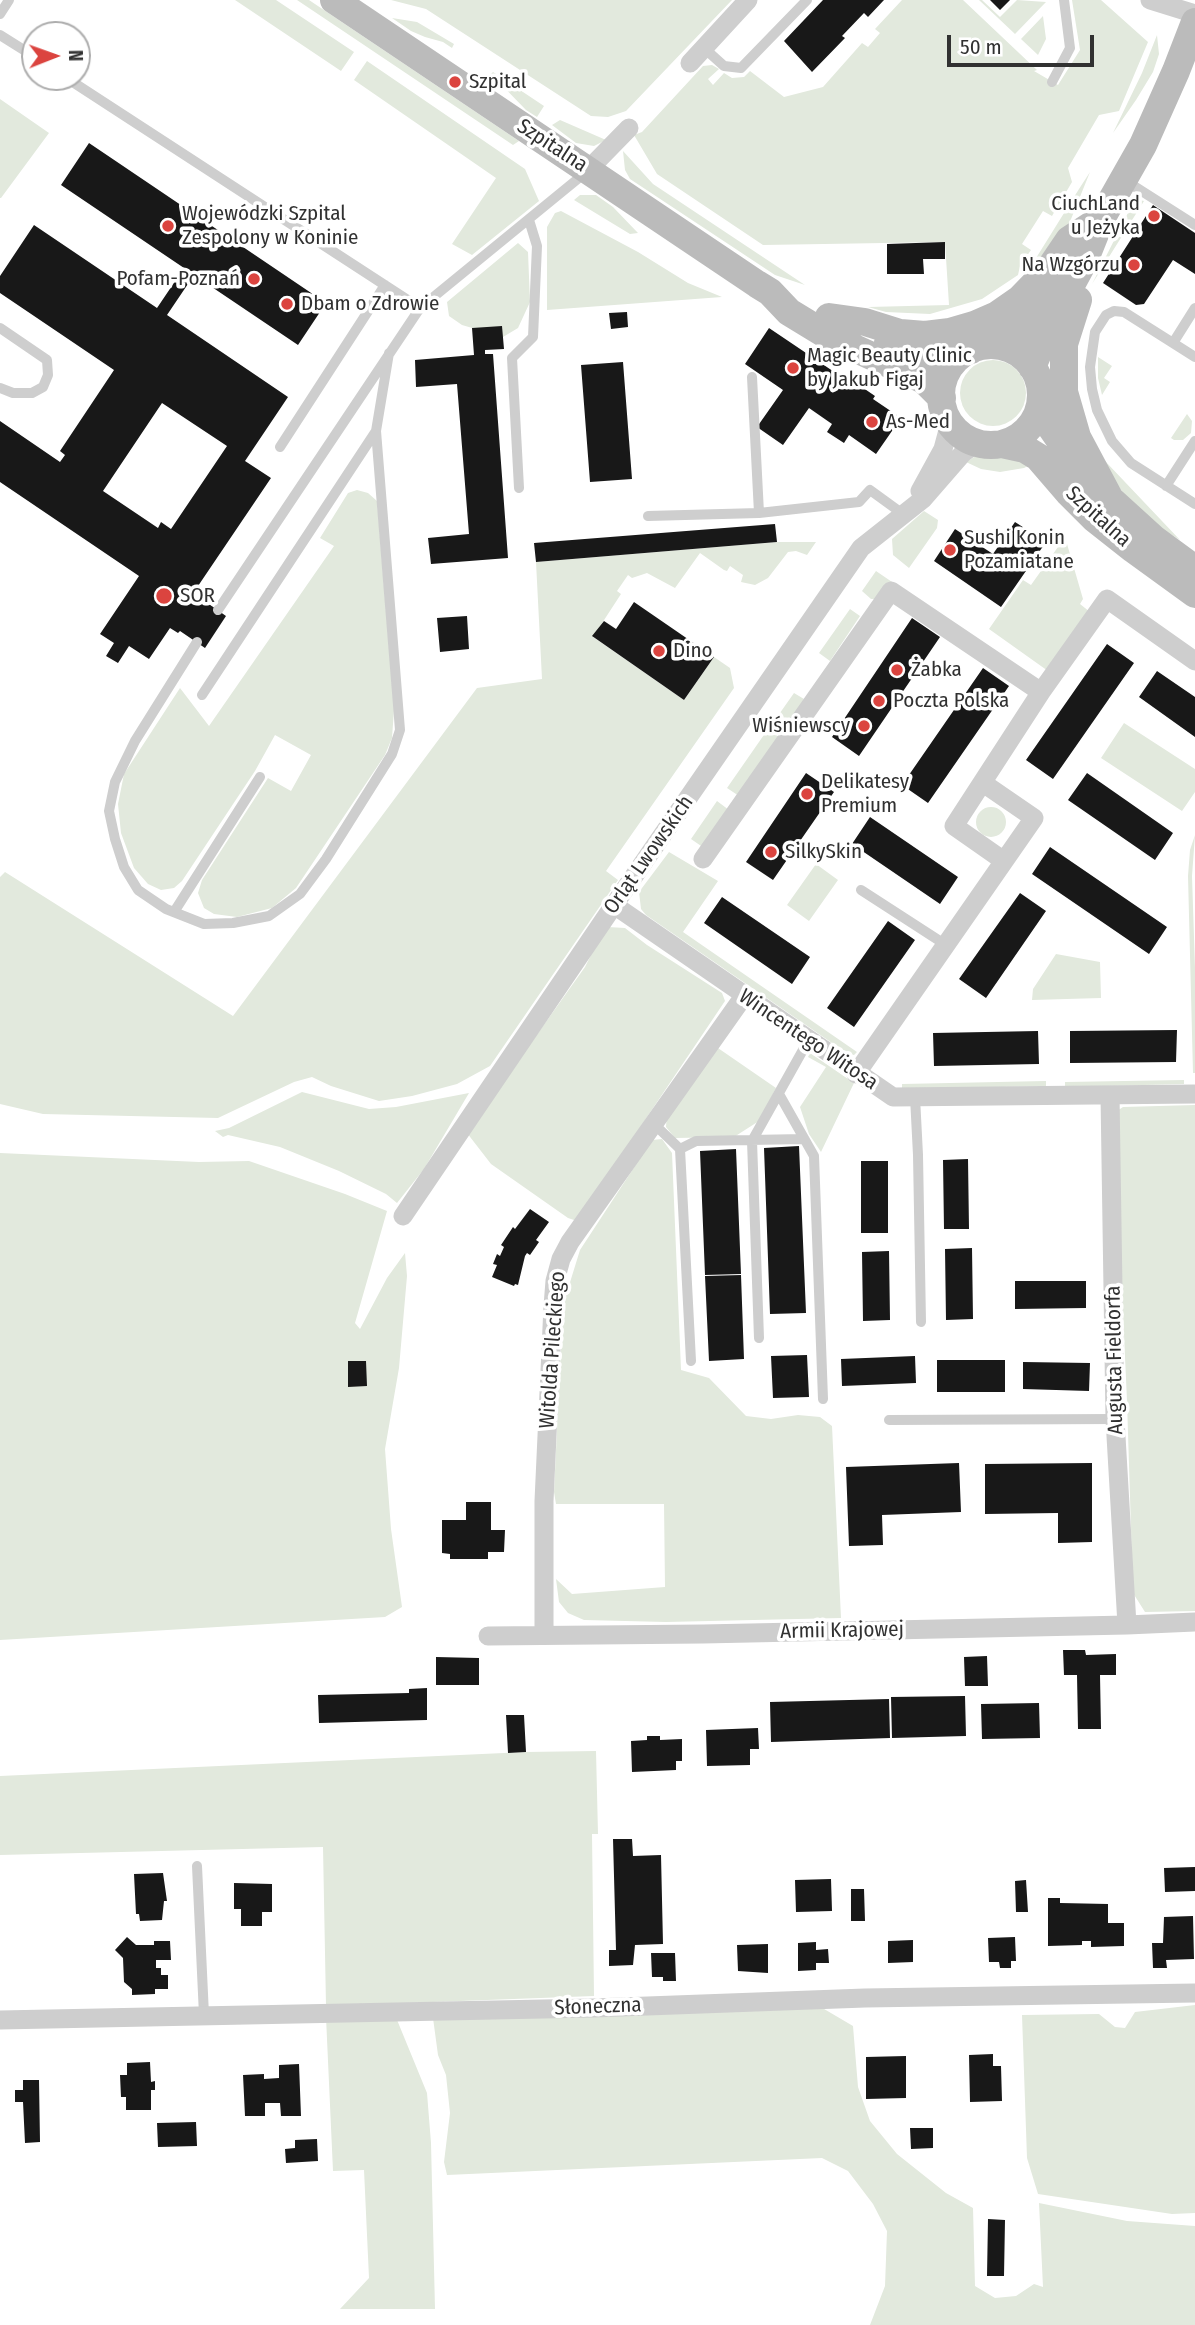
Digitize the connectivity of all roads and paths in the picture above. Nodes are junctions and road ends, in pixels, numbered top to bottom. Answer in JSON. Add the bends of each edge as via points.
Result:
{"nodes":[{"id":1,"x":9,"y":0,"type":"edge"},
{"id":2,"x":334,"y":0,"type":"edge"},
{"id":3,"x":748,"y":0,"type":"edge"},
{"id":4,"x":807,"y":0,"type":"edge"},
{"id":5,"x":1064,"y":0,"type":"edge"},
{"id":6,"x":1150,"y":0,"type":"edge"},
{"id":7,"x":0,"y":14,"type":"edge"},
{"id":8,"x":1195,"y":14,"type":"edge"},
{"id":9,"x":0,"y":34,"type":"edge"},
{"id":10,"x":1192,"y":41,"type":"edge"},
{"id":11,"x":21,"y":48,"type":"edge"},
{"id":12,"x":704,"y":48,"type":"junction"},
{"id":13,"x":690,"y":63,"type":"dead end"},
{"id":14,"x":1052,"y":82,"type":"dead end"},
{"id":15,"x":87,"y":91,"type":"edge"},
{"id":16,"x":629,"y":128,"type":"dead end"},
{"id":17,"x":588,"y":170,"type":"junction"},
{"id":18,"x":1123,"y":179,"type":"junction"},
{"id":19,"x":1101,"y":219,"type":"junction"},
{"id":20,"x":529,"y":220,"type":"junction"},
{"id":21,"x":1195,"y":225,"type":"edge"},
{"id":22,"x":385,"y":285,"type":"junction"},
{"id":23,"x":770,"y":292,"type":"junction"},
{"id":24,"x":420,"y":308,"type":"junction"},
{"id":25,"x":1195,"y":308,"type":"edge"},
{"id":26,"x":829,"y":317,"type":"junction"},
{"id":27,"x":0,"y":328,"type":"edge"},
{"id":28,"x":1173,"y":343,"type":"junction"},
{"id":29,"x":983,"y":347,"type":"junction"},
{"id":30,"x":389,"y":353,"type":"junction"},
{"id":31,"x":1195,"y":357,"type":"edge"},
{"id":32,"x":1032,"y":367,"type":"junction"},
{"id":33,"x":751,"y":376,"type":"dead end"},
{"id":34,"x":0,"y":388,"type":"edge"},
{"id":35,"x":1039,"y":410,"type":"junction"},
{"id":36,"x":946,"y":411,"type":"junction"},
{"id":37,"x":376,"y":431,"type":"junction"},
{"id":38,"x":1195,"y":441,"type":"edge"},
{"id":39,"x":990,"y":444,"type":"junction"},
{"id":40,"x":280,"y":447,"type":"dead end"},
{"id":41,"x":1166,"y":486,"type":"junction"},
{"id":42,"x":519,"y":488,"type":"dead end"},
{"id":43,"x":1110,"y":499,"type":"junction"},
{"id":44,"x":1195,"y":504,"type":"edge"},
{"id":45,"x":907,"y":511,"type":"junction"},
{"id":46,"x":759,"y":513,"type":"junction"},
{"id":47,"x":648,"y":516,"type":"dead end"},
{"id":48,"x":1195,"y":569,"type":"edge"},
{"id":49,"x":1195,"y":594,"type":"edge"},
{"id":50,"x":218,"y":610,"type":"dead end"},
{"id":51,"x":197,"y":642,"type":"dead end"},
{"id":52,"x":1195,"y":661,"type":"edge"},
{"id":53,"x":1041,"y":692,"type":"junction"},
{"id":54,"x":202,"y":695,"type":"dead end"},
{"id":55,"x":260,"y":778,"type":"dead end"},
{"id":56,"x":982,"y":783,"type":"junction"},
{"id":57,"x":703,"y":859,"type":"dead end"},
{"id":58,"x":1004,"y":861,"type":"junction"},
{"id":59,"x":861,"y":890,"type":"dead end"},
{"id":60,"x":614,"y":905,"type":"junction"},
{"id":61,"x":174,"y":912,"type":"junction"},
{"id":62,"x":946,"y":945,"type":"junction"},
{"id":63,"x":744,"y":996,"type":"junction"},
{"id":64,"x":808,"y":1041,"type":"junction"},
{"id":65,"x":856,"y":1074,"type":"junction"},
{"id":66,"x":779,"y":1094,"type":"junction"},
{"id":67,"x":1195,"y":1094,"type":"edge"},
{"id":68,"x":1110,"y":1095,"type":"junction"},
{"id":69,"x":915,"y":1097,"type":"junction"},
{"id":70,"x":653,"y":1123,"type":"junction"},
{"id":71,"x":804,"y":1139,"type":"junction"},
{"id":72,"x":752,"y":1141,"type":"junction"},
{"id":73,"x":680,"y":1149,"type":"junction"},
{"id":74,"x":403,"y":1216,"type":"dead end"},
{"id":75,"x":921,"y":1322,"type":"dead end"},
{"id":76,"x":759,"y":1338,"type":"dead end"},
{"id":77,"x":691,"y":1362,"type":"dead end"},
{"id":78,"x":823,"y":1399,"type":"dead end"},
{"id":79,"x":1115,"y":1419,"type":"junction"},
{"id":80,"x":889,"y":1420,"type":"dead end"},
{"id":81,"x":1195,"y":1622,"type":"edge"},
{"id":82,"x":1127,"y":1625,"type":"junction"},
{"id":83,"x":544,"y":1635,"type":"junction"},
{"id":84,"x":488,"y":1636,"type":"dead end"},
{"id":85,"x":197,"y":1866,"type":"dead end"},
{"id":86,"x":1195,"y":1993,"type":"edge"},
{"id":87,"x":204,"y":2015,"type":"junction"},
{"id":88,"x":0,"y":2020,"type":"edge"}],
"edges":[{"from":1,"to":7,"type":"lane"},
{"from":2,"to":17,"type":"street","name":"Szpitalna"},
{"from":3,"to":12,"type":"street"},
{"from":4,"to":12,"type":"lane","via":[[741,68],[724,66]]},
{"from":5,"to":14,"type":"lane","via":[[1070,48]]},
{"from":6,"to":8,"type":"street"},
{"from":9,"to":11,"type":"lane"},
{"from":10,"to":18,"type":"street"},
{"from":12,"to":13,"type":"street"},
{"from":15,"to":22,"type":"lane"},
{"from":16,"to":17,"type":"street"},
{"from":17,"to":20,"type":"lane"},
{"from":17,"to":23,"type":"street","name":"Szpitalna"},
{"from":18,"to":19,"type":"street"},
{"from":18,"to":21,"type":"lane"},
{"from":19,"to":26,"type":"street","via":[[1069,240],[1020,299],[974,325],[925,335]]},
{"from":19,"to":29,"type":"street","via":[[1013,338]]},
{"from":19,"to":32,"type":"street"},
{"from":19,"to":43,"type":"street","via":[[1093,267],[1064,344],[1063,392],[1077,437]]},
{"from":20,"to":24,"type":"lane"},
{"from":20,"to":42,"type":"lane","via":[[537,246],[533,337],[512,358]]},
{"from":22,"to":24,"type":"lane"},
{"from":22,"to":40,"type":"lane"},
{"from":23,"to":26,"type":"street","name":"Szpitalna"},
{"from":23,"to":36,"type":"street","name":"Szpitalna","via":[[789,312],[830,337],[923,380]]},
{"from":24,"to":30,"type":"lane"},
{"from":25,"to":28,"type":"lane"},
{"from":26,"to":29,"type":"street","name":"Szpitalna","via":[[872,338],[925,355]]},
{"from":27,"to":34,"type":"lane","via":[[47,360],[48,375],[43,387],[32,393]]},
{"from":28,"to":31,"type":"lane"},
{"from":28,"to":41,"type":"lane","via":[[1124,312],[1114,311],[1098,325],[1090,355],[1092,389],[1106,431],[1130,463]]},
{"from":29,"to":32,"type":"street","via":[[1007,348]]},
{"from":29,"to":36,"type":"street","via":[[960,356],[950,368],[943,382]]},
{"from":30,"to":37,"type":"lane"},
{"from":30,"to":50,"type":"lane"},
{"from":32,"to":35,"type":"street","via":[[1039,380]]},
{"from":33,"to":46,"type":"lane"},
{"from":35,"to":39,"type":"street","via":[[1024,433]]},
{"from":35,"to":43,"type":"street","name":"Szpitalna"},
{"from":36,"to":39,"type":"street","via":[[958,432]]},
{"from":36,"to":45,"type":"street","name":"Orląt Lwowskich","via":[[943,449]]},
{"from":37,"to":54,"type":"lane"},
{"from":37,"to":61,"type":"lane","via":[[400,730],[393,754],[300,894],[269,916],[233,923],[204,924]]},
{"from":38,"to":41,"type":"lane"},
{"from":39,"to":45,"type":"street","name":"Orląt Lwowskich","via":[[963,453]]},
{"from":39,"to":49,"type":"street","name":"Szpitalna","via":[[1025,449],[1038,457],[1095,519]]},
{"from":41,"to":44,"type":"lane"},
{"from":43,"to":48,"type":"street","name":"Szpitalna"},
{"from":45,"to":46,"type":"lane","via":[[870,490],[859,502]]},
{"from":45,"to":60,"type":"street","name":"Orląt Lwowskich","via":[[861,548]]},
{"from":46,"to":47,"type":"lane"},
{"from":51,"to":61,"type":"lane","via":[[135,741],[115,782],[109,811],[124,867],[138,890]]},
{"from":52,"to":53,"type":"street","via":[[1107,599]]},
{"from":53,"to":56,"type":"street"},
{"from":53,"to":57,"type":"street","via":[[891,591]]},
{"from":55,"to":61,"type":"lane"},
{"from":56,"to":58,"type":"street","via":[[954,826]]},
{"from":56,"to":58,"type":"street","via":[[1034,818]]},
{"from":58,"to":62,"type":"street"},
{"from":59,"to":62,"type":"lane"},
{"from":60,"to":63,"type":"street","name":"Wincentego Witosa"},
{"from":60,"to":74,"type":"street","name":"Orląt Lwowskich"},
{"from":62,"to":65,"type":"street"},
{"from":63,"to":64,"type":"street","name":"Wincentego Witosa"},
{"from":63,"to":70,"type":"street","name":"Witolda Pileckiego"},
{"from":64,"to":65,"type":"street","name":"Wincentego Witosa"},
{"from":64,"to":66,"type":"lane"},
{"from":65,"to":69,"type":"street","name":"Wincentego Witosa","via":[[893,1097]]},
{"from":66,"to":71,"type":"lane"},
{"from":66,"to":72,"type":"lane"},
{"from":67,"to":68,"type":"street","name":"Wincentego Witosa"},
{"from":68,"to":69,"type":"street","name":"Wincentego Witosa"},
{"from":68,"to":79,"type":"street","name":"Augusta Fieldorfa"},
{"from":69,"to":75,"type":"lane"},
{"from":70,"to":73,"type":"lane"},
{"from":70,"to":83,"type":"street","name":"Witolda Pileckiego","via":[[570,1242],[555,1280],[544,1501]]},
{"from":71,"to":72,"type":"lane"},
{"from":71,"to":78,"type":"lane","via":[[814,1156]]},
{"from":72,"to":73,"type":"lane","via":[[696,1141]]},
{"from":72,"to":76,"type":"lane"},
{"from":73,"to":77,"type":"lane"},
{"from":79,"to":80,"type":"lane"},
{"from":79,"to":82,"type":"street","name":"Augusta Fieldorfa"},
{"from":81,"to":82,"type":"street","name":"Armii Krajowej"},
{"from":82,"to":83,"type":"street","name":"Armii Krajowej"},
{"from":83,"to":84,"type":"street","name":"Armii Krajowej"},
{"from":85,"to":87,"type":"lane"},
{"from":86,"to":87,"type":"street","name":"Słoneczna"},
{"from":87,"to":88,"type":"street","name":"Słoneczna"}]}
